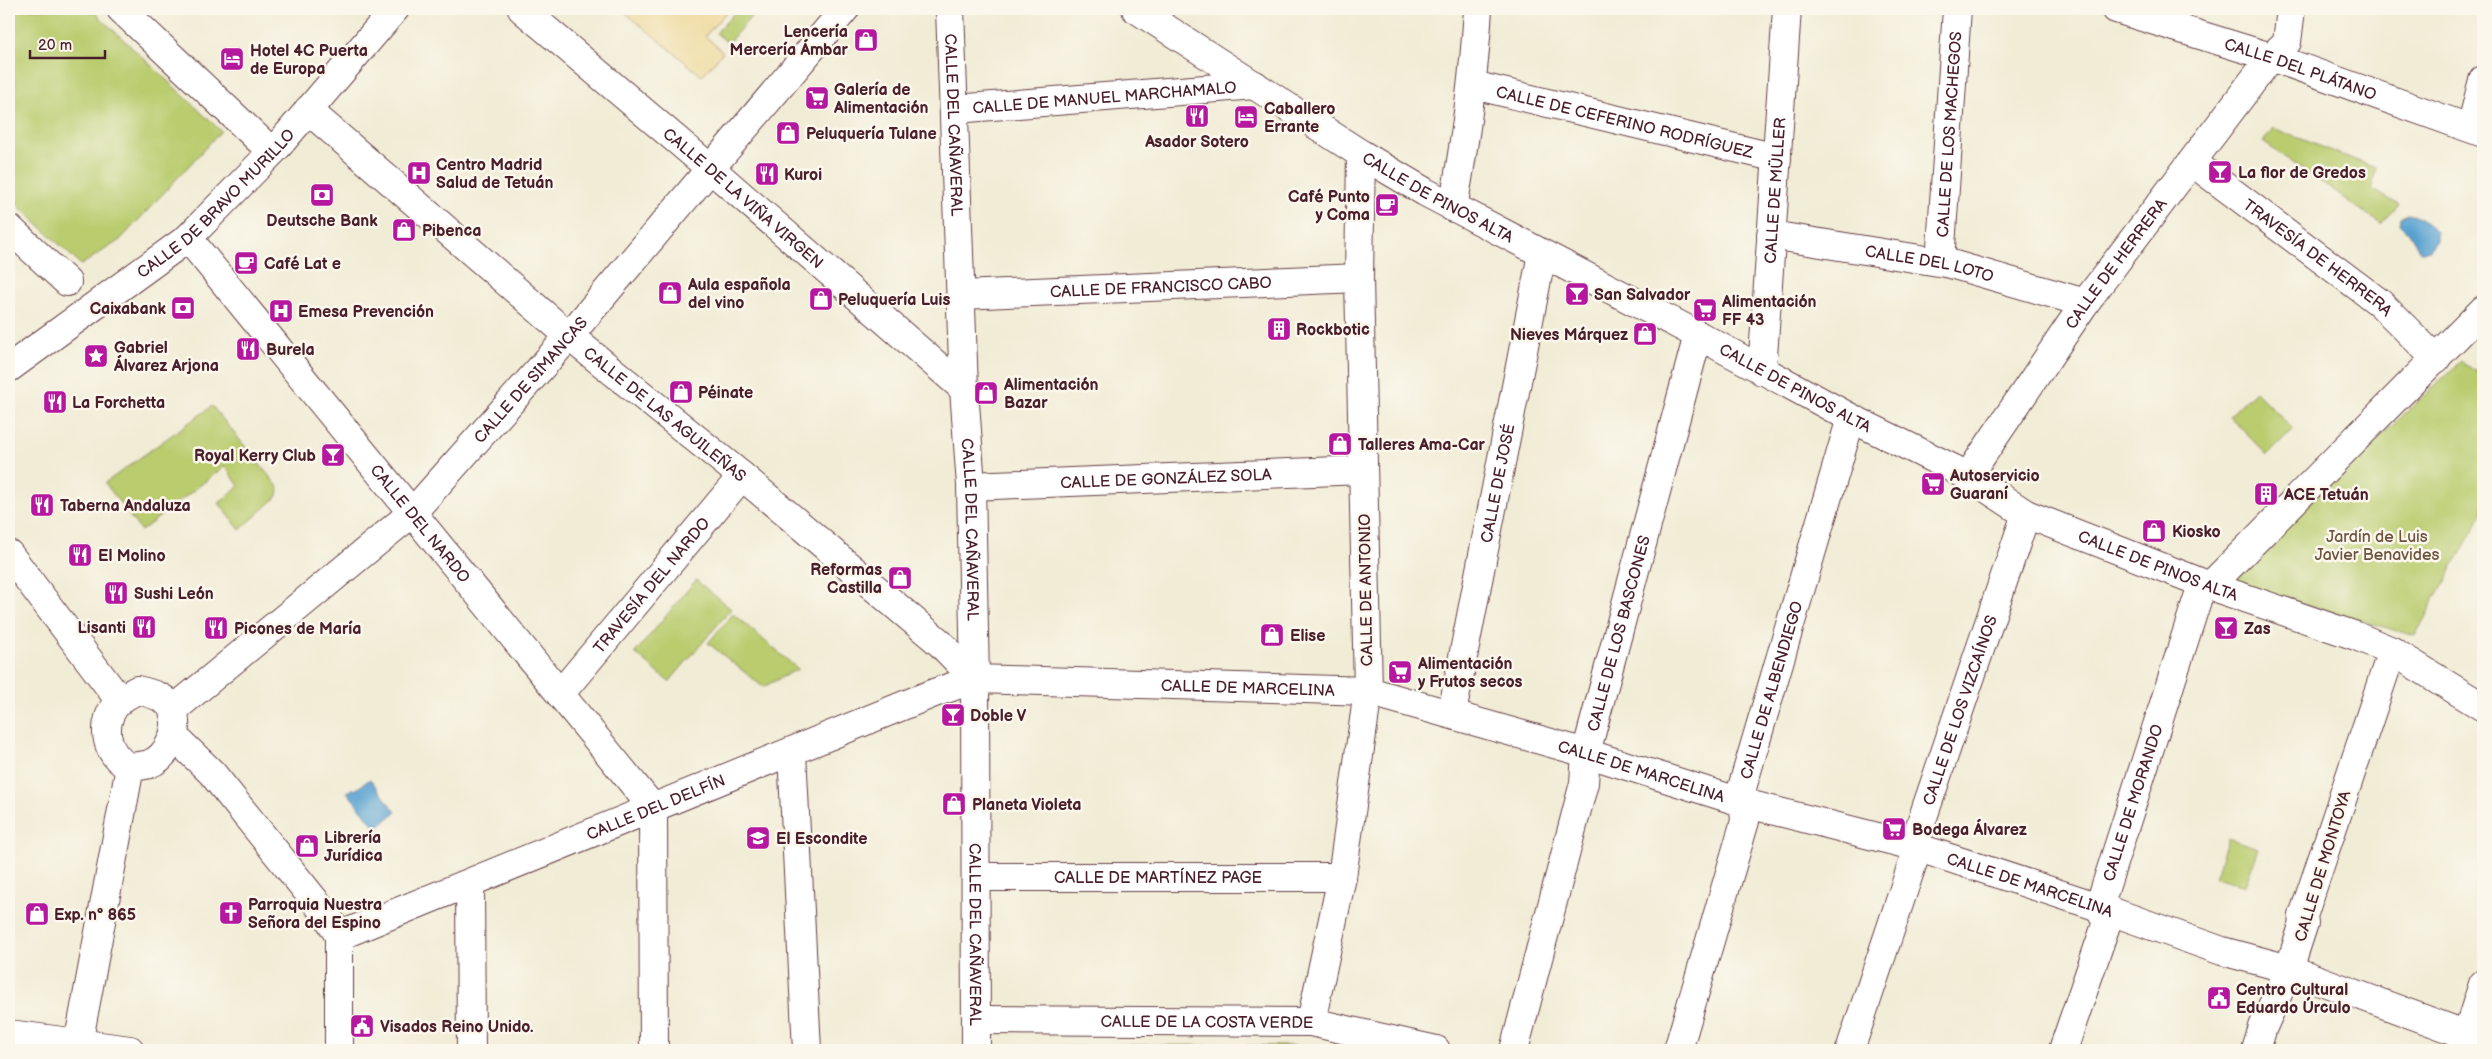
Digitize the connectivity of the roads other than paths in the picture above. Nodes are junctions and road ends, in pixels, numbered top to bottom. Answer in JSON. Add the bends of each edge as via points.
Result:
{"nodes":[{"id":1,"x":121,"y":9,"type":"edge"},
{"id":2,"x":395,"y":9,"type":"edge"},
{"id":3,"x":522,"y":9,"type":"edge"},
{"id":4,"x":845,"y":9,"type":"edge"},
{"id":5,"x":950,"y":9,"type":"edge"},
{"id":6,"x":1136,"y":9,"type":"edge"},
{"id":7,"x":1478,"y":9,"type":"edge"},
{"id":8,"x":1787,"y":9,"type":"edge"},
{"id":9,"x":1957,"y":9,"type":"edge"},
{"id":10,"x":2116,"y":9,"type":"edge"},
{"id":11,"x":2291,"y":9,"type":"edge"},
{"id":12,"x":2271,"y":57,"type":"junction"},
{"id":13,"x":2483,"y":80,"type":"edge"},
{"id":14,"x":1255,"y":85,"type":"junction"},
{"id":15,"x":1473,"y":85,"type":"junction"},
{"id":16,"x":955,"y":108,"type":"junction"},
{"id":17,"x":308,"y":110,"type":"junction"},
{"id":18,"x":2477,"y":131,"type":"edge"},
{"id":19,"x":272,"y":152,"type":"junction"},
{"id":20,"x":1360,"y":154,"type":"junction"},
{"id":21,"x":1777,"y":158,"type":"junction"},
{"id":22,"x":2192,"y":162,"type":"junction"},
{"id":23,"x":712,"y":169,"type":"junction"},
{"id":24,"x":1453,"y":208,"type":"junction"},
{"id":25,"x":9,"y":228,"type":"edge"},
{"id":26,"x":1771,"y":235,"type":"junction"},
{"id":27,"x":188,"y":238,"type":"junction"},
{"id":28,"x":1542,"y":254,"type":"junction"},
{"id":29,"x":1940,"y":262,"type":"junction"},
{"id":30,"x":1359,"y":278,"type":"junction"},
{"id":31,"x":67,"y":282,"type":"dead end"},
{"id":32,"x":962,"y":295,"type":"junction"},
{"id":33,"x":2085,"y":303,"type":"junction"},
{"id":34,"x":2483,"y":310,"type":"edge"},
{"id":35,"x":1698,"y":335,"type":"junction"},
{"id":36,"x":569,"y":336,"type":"junction"},
{"id":37,"x":2436,"y":359,"type":"junction"},
{"id":38,"x":9,"y":368,"type":"edge"},
{"id":39,"x":1762,"y":370,"type":"junction"},
{"id":40,"x":964,"y":388,"type":"junction"},
{"id":41,"x":1851,"y":418,"type":"junction"},
{"id":42,"x":1362,"y":470,"type":"junction"},
{"id":43,"x":742,"y":476,"type":"junction"},
{"id":44,"x":1968,"y":476,"type":"junction"},
{"id":45,"x":971,"y":486,"type":"junction"},
{"id":46,"x":412,"y":512,"type":"junction"},
{"id":47,"x":2026,"y":514,"type":"junction"},
{"id":48,"x":9,"y":554,"type":"edge"},
{"id":49,"x":2210,"y":586,"type":"junction"},
{"id":50,"x":2392,"y":651,"type":"junction"},
{"id":51,"x":974,"y":679,"type":"junction"},
{"id":52,"x":1368,"y":691,"type":"junction"},
{"id":53,"x":560,"y":694,"type":"junction"},
{"id":54,"x":120,"y":701,"type":"junction"},
{"id":55,"x":2483,"y":707,"type":"edge"},
{"id":56,"x":173,"y":710,"type":"junction"},
{"id":57,"x":1452,"y":714,"type":"junction"},
{"id":58,"x":173,"y":738,"type":"junction"},
{"id":59,"x":792,"y":753,"type":"junction"},
{"id":60,"x":1586,"y":753,"type":"junction"},
{"id":61,"x":130,"y":767,"type":"junction"},
{"id":62,"x":1744,"y":803,"type":"junction"},
{"id":63,"x":653,"y":808,"type":"junction"},
{"id":64,"x":1913,"y":846,"type":"junction"},
{"id":65,"x":1342,"y":877,"type":"junction"},
{"id":66,"x":976,"y":878,"type":"junction"},
{"id":67,"x":470,"y":883,"type":"junction"},
{"id":68,"x":2099,"y":907,"type":"junction"},
{"id":69,"x":339,"y":936,"type":"junction"},
{"id":70,"x":2289,"y":969,"type":"junction"},
{"id":71,"x":2483,"y":984,"type":"edge"},
{"id":72,"x":976,"y":1020,"type":"junction"},
{"id":73,"x":1310,"y":1022,"type":"junction"},
{"id":74,"x":9,"y":1034,"type":"edge"},
{"id":75,"x":2471,"y":1042,"type":"edge"},
{"id":76,"x":78,"y":1047,"type":"edge"},
{"id":77,"x":130,"y":1050,"type":"edge"},
{"id":78,"x":339,"y":1050,"type":"edge"},
{"id":79,"x":471,"y":1050,"type":"edge"},
{"id":80,"x":654,"y":1050,"type":"edge"},
{"id":81,"x":807,"y":1050,"type":"edge"},
{"id":82,"x":976,"y":1050,"type":"edge"},
{"id":83,"x":1436,"y":1050,"type":"edge"},
{"id":84,"x":1514,"y":1050,"type":"edge"},
{"id":85,"x":1678,"y":1050,"type":"edge"},
{"id":86,"x":1850,"y":1050,"type":"edge"},
{"id":87,"x":2062,"y":1050,"type":"edge"},
{"id":88,"x":2256,"y":1050,"type":"edge"}],
"edges":[{"from":1,"to":19,"type":"street"},
{"from":2,"to":17,"type":"street","name":"CALLE DE BRAVO MURILLO"},
{"from":3,"to":23,"type":"street","name":"CALLE DE LA VIÑA VIRGEN"},
{"from":4,"to":23,"type":"street","name":"CALLE DE SIMANCAS"},
{"from":5,"to":16,"type":"street","name":"CALLE DEL CAÑAVERAL"},
{"from":6,"to":14,"type":"street","name":"CALLE DE PINOS ALTA"},
{"from":7,"to":15,"type":"street"},
{"from":8,"to":21,"type":"street","name":"CALLE DE MÜLLER"},
{"from":9,"to":29,"type":"street","name":"CALLE DE LOS MACHEGOS"},
{"from":10,"to":12,"type":"street","name":"CALLE DEL PLÁTANO"},
{"from":11,"to":12,"type":"street","name":"CALLE DE HERRERA","via":[[2287,42]]},
{"from":12,"to":18,"type":"street","name":"CALLE DEL PLÁTANO"},
{"from":12,"to":22,"type":"street","name":"CALLE DE HERRERA"},
{"from":13,"to":18,"type":"street"},
{"from":14,"to":16,"type":"street","name":"CALLE DE MANUEL MARCHAMALO"},
{"from":14,"to":20,"type":"street","name":"CALLE DE PINOS ALTA"},
{"from":15,"to":21,"type":"street","name":"CALLE DE CEFERINO RODRÍGUEZ"},
{"from":15,"to":24,"type":"street"},
{"from":16,"to":32,"type":"street","name":"CALLE DEL CAÑAVERAL"},
{"from":17,"to":19,"type":"street","name":"CALLE DE BRAVO MURILLO"},
{"from":17,"to":36,"type":"street","name":"CALLE DE LAS AGUILEÑAS"},
{"from":19,"to":27,"type":"street","name":"CALLE DE BRAVO MURILLO"},
{"from":20,"to":24,"type":"street","name":"CALLE DE PINOS ALTA"},
{"from":20,"to":30,"type":"street","name":"CALLE DE ANTONIO"},
{"from":21,"to":26,"type":"street","name":"CALLE DE MÜLLER"},
{"from":22,"to":33,"type":"street","name":"CALLE DE HERRERA"},
{"from":22,"to":37,"type":"street","name":"TRAVESÍA DE HERRERA","via":[[2380,302]]},
{"from":23,"to":36,"type":"street","name":"CALLE DE SIMANCAS"},
{"from":23,"to":40,"type":"street","name":"CALLE DE LA VIÑA VIRGEN"},
{"from":24,"to":28,"type":"street","name":"CALLE DE PINOS ALTA"},
{"from":25,"to":31,"type":"street"},
{"from":26,"to":29,"type":"street","name":"CALLE DEL LOTO"},
{"from":26,"to":39,"type":"street","name":"CALLE DE MÜLLER"},
{"from":27,"to":38,"type":"street","name":"CALLE DE BRAVO MURILLO"},
{"from":27,"to":46,"type":"street","name":"CALLE DEL NARDO"},
{"from":28,"to":35,"type":"street","name":"CALLE DE PINOS ALTA"},
{"from":28,"to":57,"type":"street","name":"CALLE DE JOSÉ"},
{"from":29,"to":33,"type":"street","name":"CALLE DEL LOTO"},
{"from":30,"to":32,"type":"street","name":"CALLE DE FRANCISCO CABO"},
{"from":30,"to":42,"type":"street","name":"CALLE DE ANTONIO"},
{"from":32,"to":40,"type":"street","name":"CALLE DEL CAÑAVERAL"},
{"from":33,"to":44,"type":"street","name":"CALLE DE HERRERA"},
{"from":34,"to":37,"type":"street","name":"CALLE DE MORANDO"},
{"from":35,"to":39,"type":"street","name":"CALLE DE PINOS ALTA"},
{"from":35,"to":60,"type":"street","name":"CALLE DE LOS BASCONES"},
{"from":36,"to":43,"type":"street","name":"CALLE DE LAS AGUILEÑAS"},
{"from":36,"to":46,"type":"street","name":"CALLE DE SIMANCAS"},
{"from":37,"to":49,"type":"street","name":"CALLE DE MORANDO"},
{"from":39,"to":41,"type":"street","name":"CALLE DE PINOS ALTA"},
{"from":40,"to":45,"type":"street","name":"CALLE DEL CAÑAVERAL"},
{"from":41,"to":44,"type":"street","name":"CALLE DE PINOS ALTA"},
{"from":41,"to":62,"type":"street","name":"CALLE DE ALBENDIEGO","via":[[1742,788]]},
{"from":42,"to":45,"type":"street","name":"CALLE DE GONZÁLEZ SOLA"},
{"from":42,"to":52,"type":"street","name":"CALLE DE ANTONIO"},
{"from":43,"to":51,"type":"street","name":"CALLE DE LAS AGUILEÑAS","via":[[940,643]]},
{"from":43,"to":53,"type":"street","name":"TRAVESÍA DEL NARDO"},
{"from":44,"to":47,"type":"street","name":"CALLE DE PINOS ALTA"},
{"from":45,"to":51,"type":"street","name":"CALLE DEL CAÑAVERAL"},
{"from":46,"to":53,"type":"street","name":"CALLE DEL NARDO"},
{"from":46,"to":56,"type":"street","name":"CALLE DE SIMANCAS"},
{"from":47,"to":49,"type":"street","name":"CALLE DE PINOS ALTA"},
{"from":47,"to":64,"type":"street","name":"CALLE DE LOS VIZCAÍNOS"},
{"from":48,"to":54,"type":"street"},
{"from":49,"to":50,"type":"street","name":"CALLE DE PINOS ALTA"},
{"from":49,"to":68,"type":"street","name":"CALLE DE MORANDO","via":[[2200,591]]},
{"from":50,"to":55,"type":"street","name":"CALLE DE PINOS ALTA"},
{"from":50,"to":70,"type":"street","name":"CALLE DE MONTOYA","via":[[2303,916],[2304,924]]},
{"from":51,"to":52,"type":"street","name":"CALLE DE MARCELINA"},
{"from":51,"to":59,"type":"street","name":"CALLE DEL DELFÍN"},
{"from":51,"to":66,"type":"street","name":"CALLE DEL CAÑAVERAL"},
{"from":52,"to":57,"type":"street","name":"CALLE DE MARCELINA"},
{"from":52,"to":65,"type":"street","name":"CALLE DE ANTONIO"},
{"from":53,"to":63,"type":"street","name":"CALLE DEL NARDO"},
{"from":54,"to":56,"type":"street","via":[[137,690],[153,693]]},
{"from":54,"to":61,"type":"street","via":[[109,720],[107,738],[114,757]]},
{"from":56,"to":58,"type":"street"},
{"from":57,"to":60,"type":"street","name":"CALLE DE MARCELINA"},
{"from":58,"to":61,"type":"street","via":[[163,754],[150,764]]},
{"from":58,"to":69,"type":"street","via":[[220,782],[328,917]]},
{"from":59,"to":63,"type":"street","name":"CALLE DEL DELFÍN"},
{"from":59,"to":81,"type":"street"},
{"from":60,"to":62,"type":"street","name":"CALLE DE MARCELINA"},
{"from":60,"to":84,"type":"street","name":"CALLE DE LOS BASCONES","via":[[1584,783]]},
{"from":61,"to":76,"type":"street"},
{"from":62,"to":64,"type":"street","name":"CALLE DE MARCELINA"},
{"from":62,"to":85,"type":"street","name":"CALLE DE ALBENDIEGO","via":[[1745,821]]},
{"from":63,"to":67,"type":"street","name":"CALLE DEL DELFÍN"},
{"from":63,"to":80,"type":"street"},
{"from":64,"to":68,"type":"street","name":"CALLE DE MARCELINA"},
{"from":64,"to":86,"type":"street","name":"CALLE DE LOS VIZCAÍNOS","via":[[1914,859]]},
{"from":65,"to":66,"type":"street","name":"CALLE DE MARTÍNEZ PAGE"},
{"from":65,"to":73,"type":"street","name":"CALLE DE ANTONIO"},
{"from":66,"to":72,"type":"street","name":"CALLE DEL CAÑAVERAL"},
{"from":67,"to":69,"type":"street","name":"CALLE DEL DELFÍN"},
{"from":67,"to":79,"type":"street"},
{"from":68,"to":70,"type":"street","name":"CALLE DE MARCELINA","via":[[2222,951]]},
{"from":68,"to":87,"type":"street","via":[[2107,922]]},
{"from":69,"to":78,"type":"street"},
{"from":70,"to":75,"type":"street","name":"CALLE DE MARCELINA"},
{"from":70,"to":88,"type":"street","name":"CALLE DE MONTOYA"},
{"from":71,"to":75,"type":"street"},
{"from":72,"to":73,"type":"street","name":"CALLE DE LA COSTA VERDE"},
{"from":72,"to":82,"type":"street","name":"CALLE DEL CAÑAVERAL"},
{"from":73,"to":83,"type":"street","name":"CALLE DE LA COSTA VERDE"},
{"from":74,"to":76,"type":"street"},
{"from":76,"to":77,"type":"street"}]}
